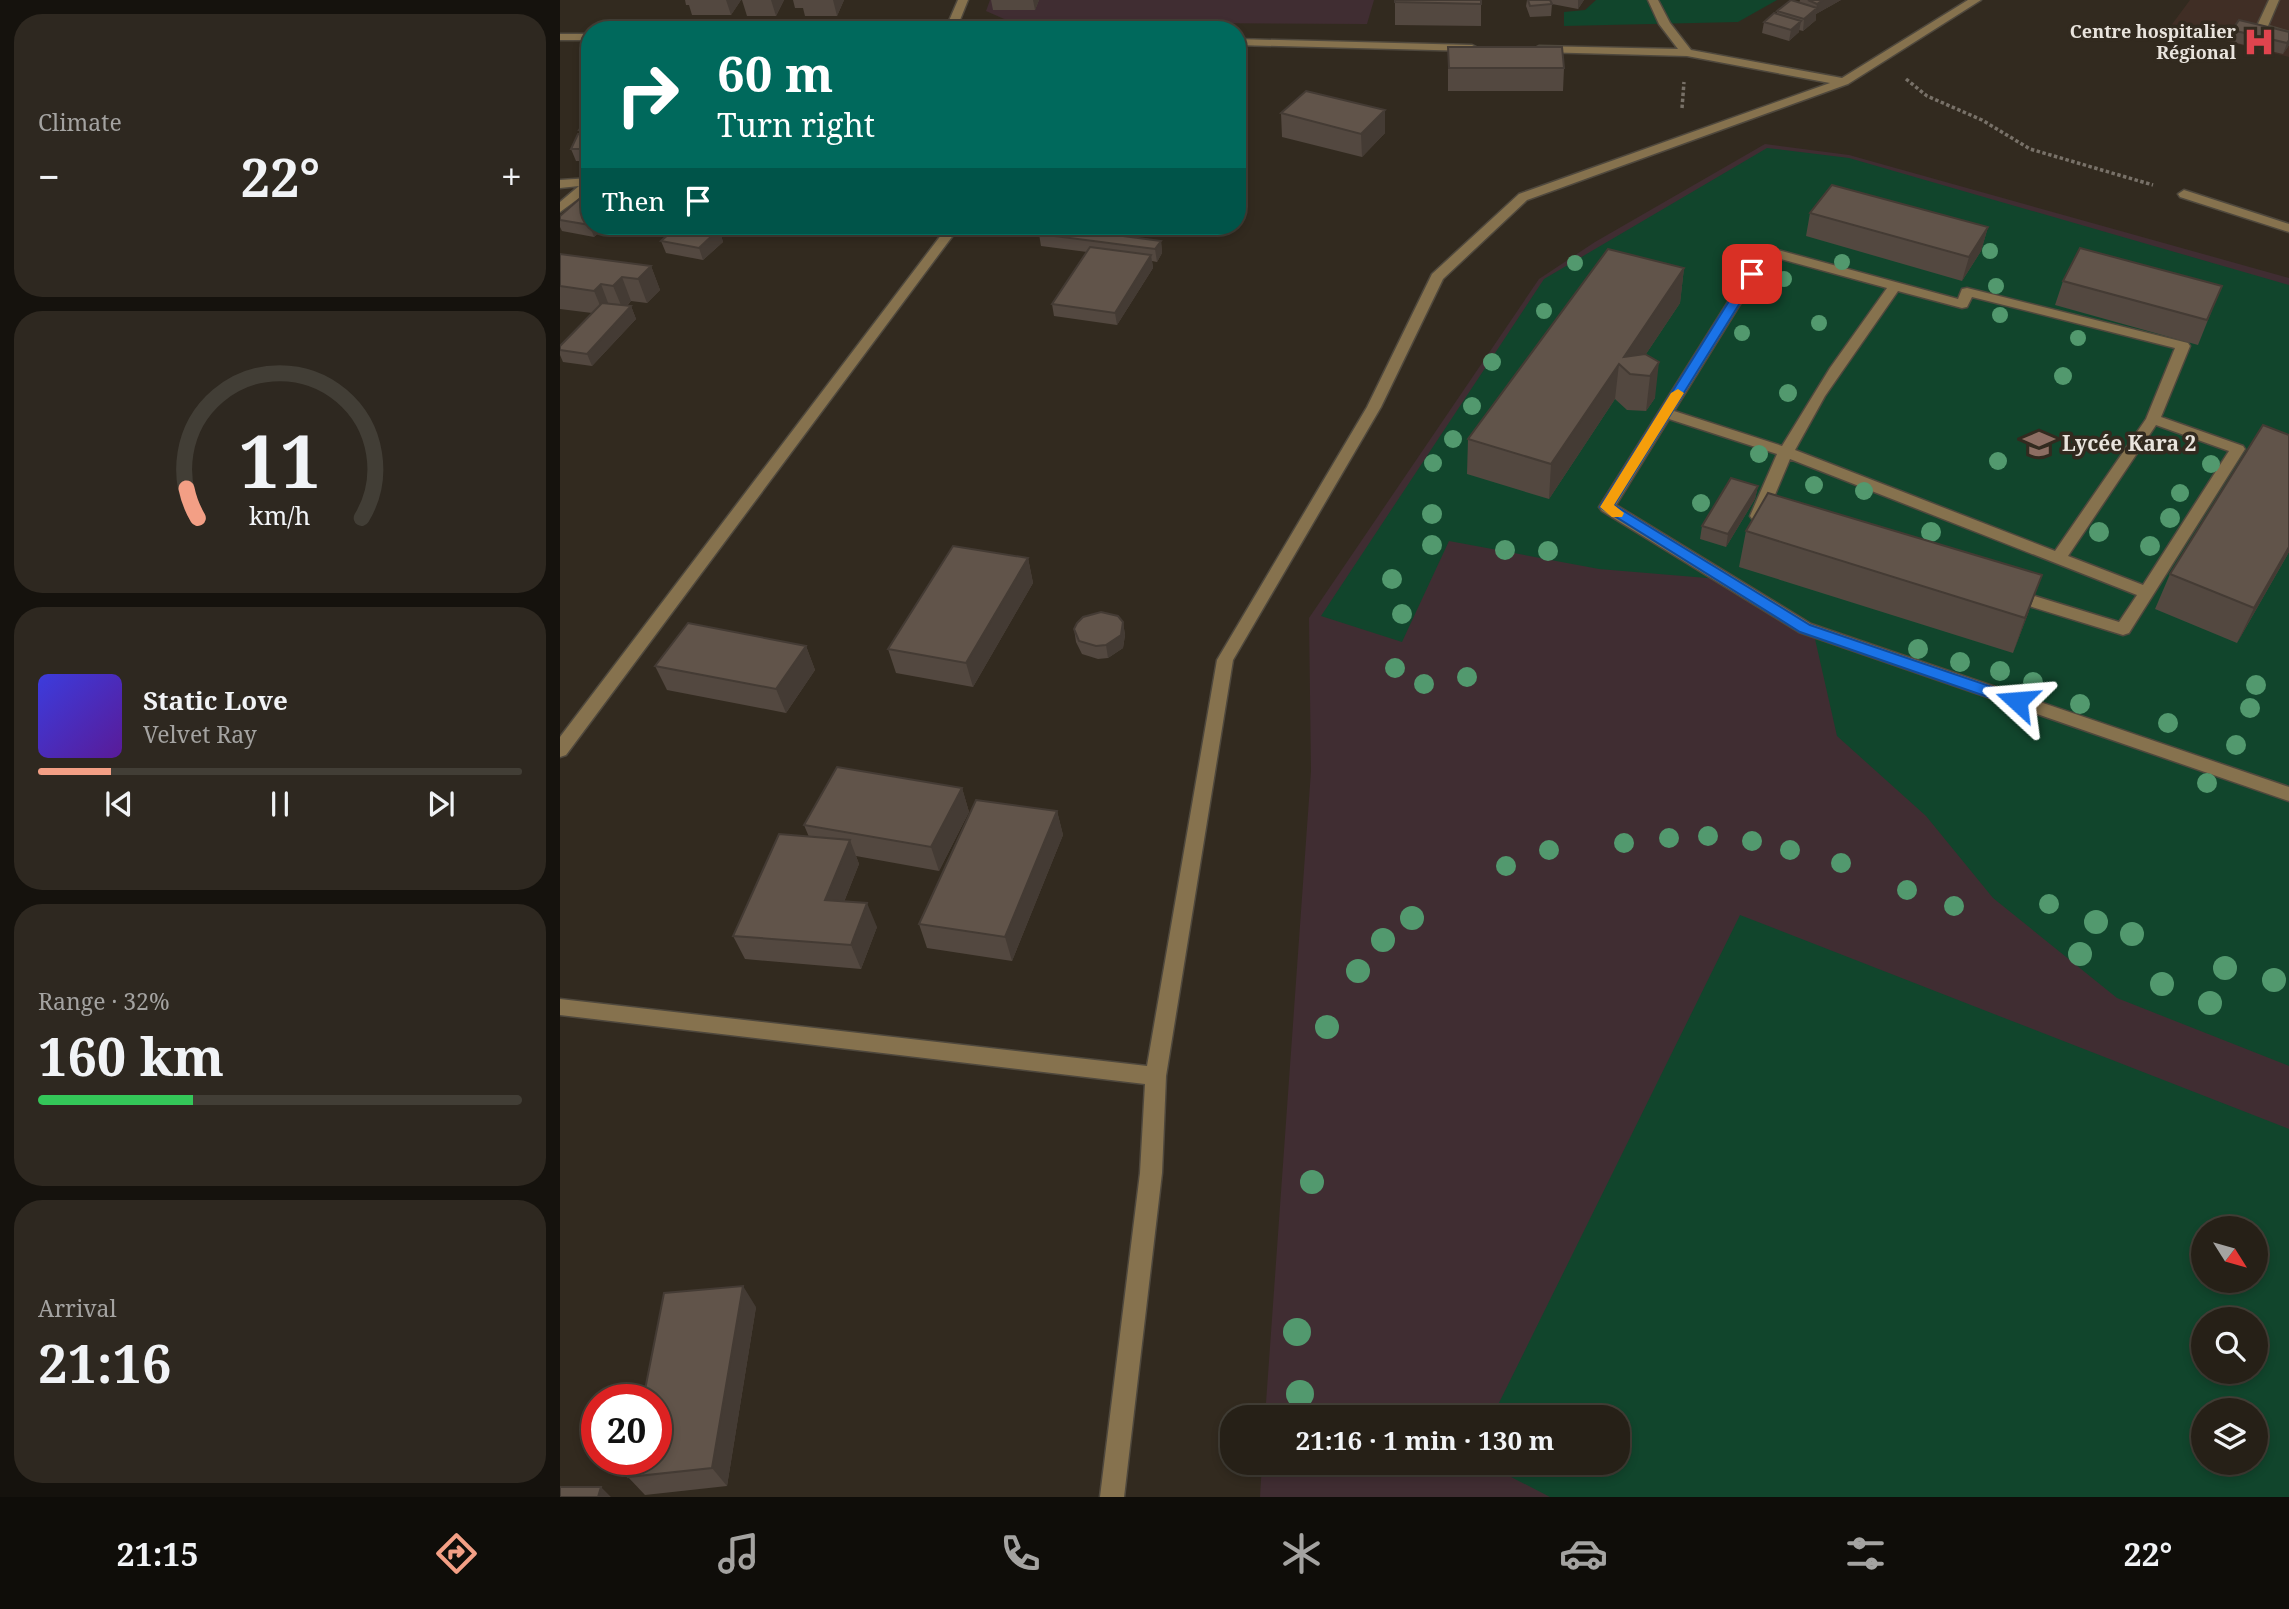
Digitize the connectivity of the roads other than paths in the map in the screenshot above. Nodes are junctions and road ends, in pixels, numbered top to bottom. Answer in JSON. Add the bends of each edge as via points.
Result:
{"nodes":[{"id":1,"x":963,"y":0,"type":"edge"},
{"id":2,"x":1654,"y":0,"type":"edge"},
{"id":3,"x":1976,"y":0,"type":"edge"},
{"id":4,"x":2274,"y":0,"type":"edge"},
{"id":5,"x":954,"y":21,"type":"edge"},
{"id":6,"x":2289,"y":35,"type":"edge"},
{"id":7,"x":560,"y":37,"type":"edge"},
{"id":8,"x":581,"y":37,"type":"edge"},
{"id":9,"x":1246,"y":42,"type":"edge"},
{"id":10,"x":1482,"y":48,"type":"edge"},
{"id":11,"x":1523,"y":49,"type":"edge"},
{"id":12,"x":1687,"y":53,"type":"junction"},
{"id":13,"x":1844,"y":82,"type":"junction"},
{"id":14,"x":581,"y":183,"type":"edge"},
{"id":15,"x":560,"y":184,"type":"edge"},
{"id":16,"x":581,"y":190,"type":"edge"},
{"id":17,"x":2184,"y":194,"type":"road end"},
{"id":18,"x":560,"y":208,"type":"edge"},
{"id":19,"x":2289,"y":229,"type":"edge"},
{"id":20,"x":947,"y":235,"type":"edge"},
{"id":21,"x":1895,"y":286,"type":"junction"},
{"id":22,"x":1665,"y":413,"type":"junction"},
{"id":23,"x":2154,"y":419,"type":"junction"},
{"id":24,"x":1786,"y":452,"type":"junction"},
{"id":25,"x":1770,"y":519,"type":"edge"},
{"id":26,"x":2058,"y":558,"type":"junction"},
{"id":27,"x":1992,"y":589,"type":"edge"},
{"id":28,"x":2145,"y":592,"type":"junction"},
{"id":29,"x":560,"y":750,"type":"edge"},
{"id":30,"x":2289,"y":794,"type":"edge"},
{"id":31,"x":560,"y":1007,"type":"edge"},
{"id":32,"x":1156,"y":1076,"type":"junction"},
{"id":33,"x":1112,"y":1497,"type":"edge"}],
"edges":[{"from":1,"to":5,"type":"street"},
{"from":2,"to":12,"type":"street"},
{"from":3,"to":13,"type":"street"},
{"from":4,"to":6,"type":"street","via":[[2262,28]]},
{"from":7,"to":8,"type":"street"},
{"from":9,"to":10,"type":"street"},
{"from":11,"to":12,"type":"street"},
{"from":12,"to":13,"type":"street"},
{"from":13,"to":32,"type":"street","via":[[1524,197],[1437,277],[1374,407],[1225,660]]},
{"from":14,"to":15,"type":"street"},
{"from":16,"to":18,"type":"street"},
{"from":17,"to":19,"type":"street"},
{"from":20,"to":29,"type":"street"},
{"from":21,"to":22,"type":"street","via":[[1767,251]]},
{"from":21,"to":23,"type":"street","via":[[1962,304],[1967,292],[2183,346]]},
{"from":21,"to":24,"type":"street","via":[[1825,382]]},
{"from":22,"to":24,"type":"street"},
{"from":22,"to":30,"type":"street","via":[[1606,507],[1735,587],[1805,628]]},
{"from":23,"to":26,"type":"street"},
{"from":23,"to":28,"type":"street","via":[[2238,449]]},
{"from":24,"to":25,"type":"street","via":[[1757,515]]},
{"from":24,"to":26,"type":"street"},
{"from":26,"to":28,"type":"street"},
{"from":27,"to":28,"type":"street","via":[[2123,629]]},
{"from":31,"to":32,"type":"street"},
{"from":32,"to":33,"type":"street","via":[[1151,1173]]}]}
